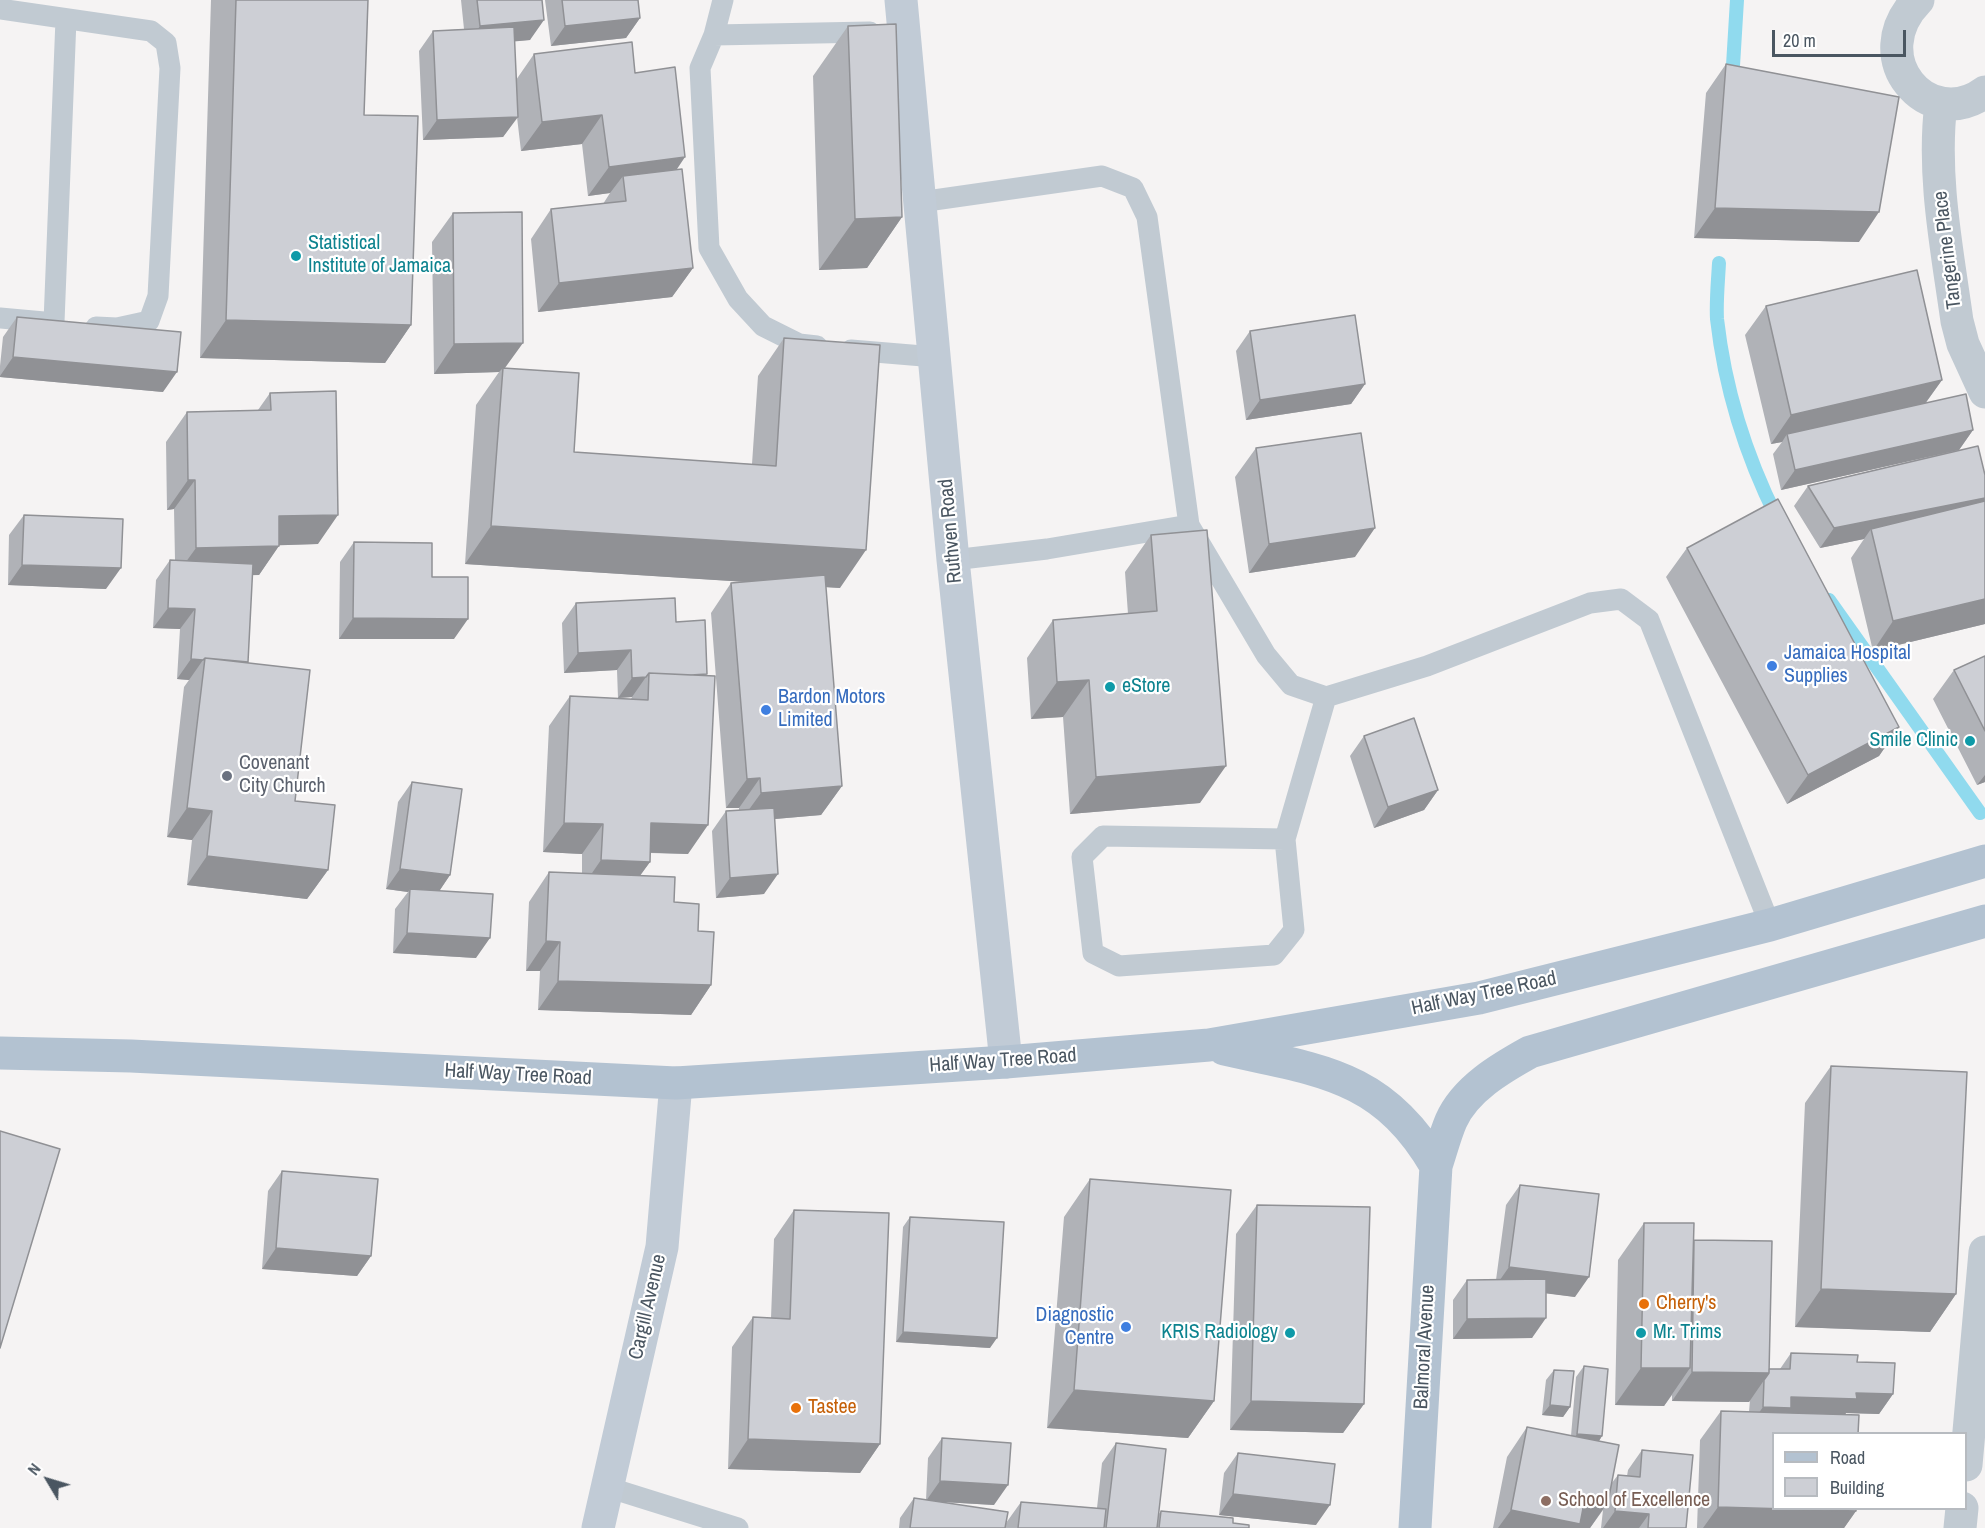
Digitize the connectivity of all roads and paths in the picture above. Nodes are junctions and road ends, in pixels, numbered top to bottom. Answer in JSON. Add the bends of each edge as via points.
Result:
{"nodes":[{"id":1,"x":723,"y":0,"type":"edge"},
{"id":2,"x":901,"y":0,"type":"edge"},
{"id":3,"x":1918,"y":0,"type":"edge"},
{"id":4,"x":0,"y":9,"type":"edge"},
{"id":5,"x":66,"y":19,"type":"junction"},
{"id":6,"x":904,"y":32,"type":"junction"},
{"id":7,"x":714,"y":35,"type":"junction"},
{"id":8,"x":1985,"y":92,"type":"edge"},
{"id":9,"x":1941,"y":103,"type":"junction"},
{"id":10,"x":920,"y":202,"type":"junction"},
{"id":11,"x":0,"y":318,"type":"edge"},
{"id":12,"x":54,"y":322,"type":"junction"},
{"id":13,"x":935,"y":357,"type":"junction"},
{"id":14,"x":1985,"y":392,"type":"edge"},
{"id":15,"x":1189,"y":525,"type":"junction"},
{"id":16,"x":953,"y":560,"type":"junction"},
{"id":17,"x":1326,"y":698,"type":"junction"},
{"id":18,"x":1285,"y":838,"type":"junction"},
{"id":19,"x":1985,"y":861,"type":"edge"},
{"id":20,"x":1985,"y":921,"type":"edge"},
{"id":21,"x":1770,"y":925,"type":"junction"},
{"id":22,"x":1209,"y":1045,"type":"junction"},
{"id":23,"x":0,"y":1053,"type":"edge"},
{"id":24,"x":1006,"y":1062,"type":"junction"},
{"id":25,"x":676,"y":1083,"type":"junction"},
{"id":26,"x":1436,"y":1166,"type":"junction"},
{"id":27,"x":1985,"y":1252,"type":"edge"},
{"id":28,"x":1967,"y":1444,"type":"edge"},
{"id":29,"x":607,"y":1487,"type":"junction"},
{"id":30,"x":1962,"y":1510,"type":"edge"},
{"id":31,"x":598,"y":1528,"type":"edge"},
{"id":32,"x":738,"y":1528,"type":"edge"},
{"id":33,"x":1415,"y":1528,"type":"edge"},
{"id":34,"x":1960,"y":1528,"type":"edge"}],
"edges":[{"from":1,"to":7,"type":"lane"},
{"from":2,"to":6,"type":"street","name":"Ruthven Road"},
{"from":3,"to":9,"type":"street","via":[[1905,13],[1898,30],[1895,49],[1899,68],[1909,84]]},
{"from":4,"to":5,"type":"lane"},
{"from":5,"to":12,"type":"lane"},
{"from":5,"to":12,"type":"lane","via":[[151,31],[166,43],[170,68],[158,296],[149,321],[117,328]]},
{"from":6,"to":7,"type":"lane"},
{"from":6,"to":10,"type":"street","name":"Ruthven Road"},
{"from":7,"to":13,"type":"lane","via":[[700,68],[709,248],[738,299],[763,326],[799,344]]},
{"from":8,"to":9,"type":"street","via":[[1960,103]]},
{"from":9,"to":14,"type":"street","name":"Tangerine Place","via":[[1939,173],[1957,321]]},
{"from":10,"to":13,"type":"street","name":"Ruthven Road"},
{"from":10,"to":15,"type":"lane","via":[[1102,176],[1133,188],[1148,217]]},
{"from":11,"to":12,"type":"lane"},
{"from":13,"to":16,"type":"street","name":"Ruthven Road"},
{"from":15,"to":16,"type":"lane"},
{"from":15,"to":17,"type":"lane","via":[[1266,655],[1291,685]]},
{"from":16,"to":24,"type":"street","name":"Ruthven Road"},
{"from":17,"to":18,"type":"lane"},
{"from":17,"to":21,"type":"lane","via":[[1427,666],[1590,603],[1621,598],[1649,620]]},
{"from":18,"to":18,"type":"lane","via":[[1294,930],[1274,955],[1119,966],[1093,953],[1082,857],[1103,836]]},
{"from":19,"to":21,"type":"main road","name":"Half Way Tree Road"},
{"from":20,"to":26,"type":"main road","via":[[1530,1052],[1496,1071],[1470,1095],[1451,1119]]},
{"from":21,"to":22,"type":"main road","name":"Half Way Tree Road","via":[[1479,998]]},
{"from":22,"to":24,"type":"main road","name":"Half Way Tree Road"},
{"from":22,"to":26,"type":"main road","via":[[1311,1069],[1371,1093],[1420,1138]]},
{"from":23,"to":25,"type":"main road","name":"Half Way Tree Road"},
{"from":24,"to":25,"type":"main road","name":"Half Way Tree Road"},
{"from":25,"to":29,"type":"street","name":"Cargill Avenue","via":[[662,1247]]},
{"from":26,"to":33,"type":"main road","name":"Balmoral Avenue"},
{"from":27,"to":28,"type":"street"},
{"from":29,"to":31,"type":"street","name":"Cargill Avenue"},
{"from":29,"to":32,"type":"lane"},
{"from":30,"to":34,"type":"street"}]}
